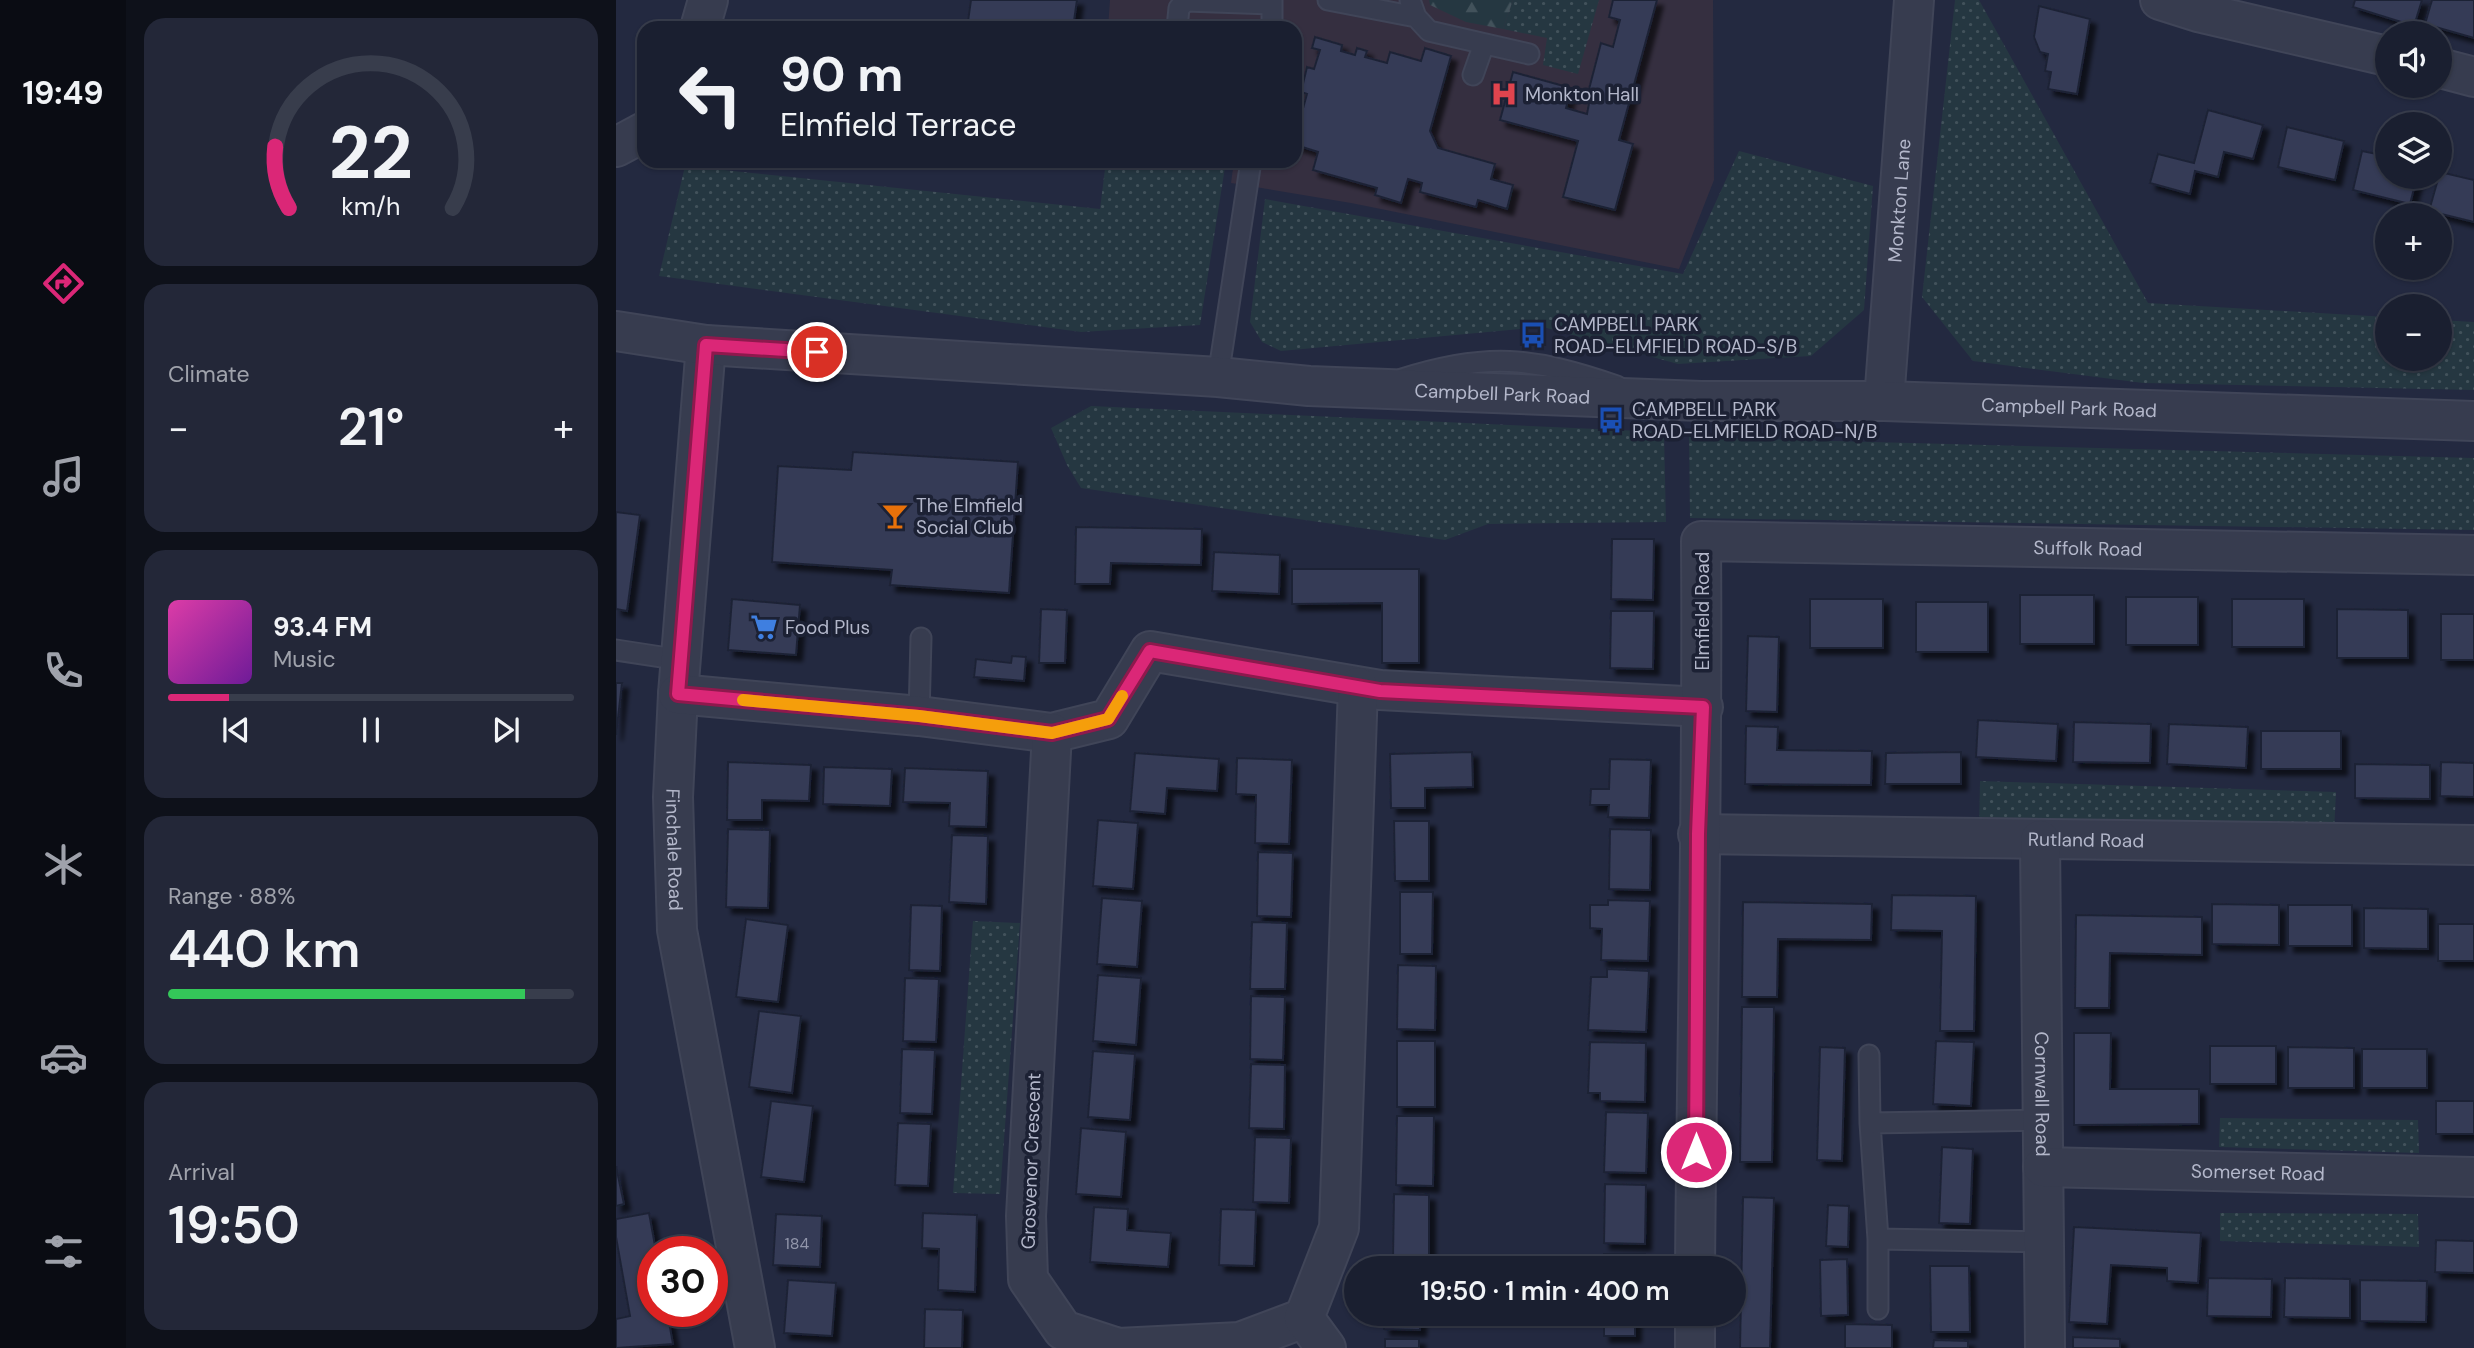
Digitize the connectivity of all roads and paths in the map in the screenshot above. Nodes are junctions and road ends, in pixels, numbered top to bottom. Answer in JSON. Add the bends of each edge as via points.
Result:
{"nodes":[{"id":1,"x":708,"y":0,"type":"edge"},
{"id":2,"x":1328,"y":0,"type":"edge"},
{"id":3,"x":1914,"y":0,"type":"edge"},
{"id":4,"x":2160,"y":0,"type":"edge"},
{"id":5,"x":1272,"y":2,"type":"edge"},
{"id":6,"x":1413,"y":8,"type":"edge"},
{"id":7,"x":702,"y":21,"type":"edge"},
{"id":8,"x":1177,"y":21,"type":"edge"},
{"id":9,"x":1272,"y":21,"type":"edge"},
{"id":10,"x":1484,"y":44,"type":"junction"},
{"id":11,"x":2375,"y":53,"type":"edge"},
{"id":12,"x":1529,"y":54,"type":"dead end"},
{"id":13,"x":2452,"y":71,"type":"edge"},
{"id":14,"x":1473,"y":75,"type":"dead end"},
{"id":15,"x":2474,"y":77,"type":"edge"},
{"id":16,"x":1250,"y":168,"type":"edge"},
{"id":17,"x":616,"y":331,"type":"edge"},
{"id":18,"x":706,"y":345,"type":"junction"},
{"id":19,"x":1218,"y":377,"type":"junction"},
{"id":20,"x":1884,"y":401,"type":"junction"},
{"id":21,"x":2474,"y":421,"type":"edge"},
{"id":22,"x":1701,"y":541,"type":"joint"},
{"id":23,"x":2474,"y":555,"type":"edge"},
{"id":24,"x":921,"y":639,"type":"dead end"},
{"id":25,"x":616,"y":650,"type":"edge"},
{"id":26,"x":679,"y":677,"type":"junction"},
{"id":27,"x":1358,"y":687,"type":"junction"},
{"id":28,"x":1703,"y":707,"type":"junction"},
{"id":29,"x":919,"y":716,"type":"junction"},
{"id":30,"x":1052,"y":733,"type":"junction"},
{"id":31,"x":1698,"y":834,"type":"junction"},
{"id":32,"x":2040,"y":840,"type":"junction"},
{"id":33,"x":2474,"y":845,"type":"edge"},
{"id":34,"x":1869,"y":1055,"type":"dead end"},
{"id":35,"x":2042,"y":1121,"type":"junction"},
{"id":36,"x":1870,"y":1123,"type":"junction"},
{"id":37,"x":2043,"y":1167,"type":"junction"},
{"id":38,"x":2474,"y":1177,"type":"edge"},
{"id":39,"x":1878,"y":1240,"type":"junction"},
{"id":40,"x":2043,"y":1241,"type":"junction"},
{"id":41,"x":1695,"y":1256,"type":"edge"},
{"id":42,"x":1878,"y":1309,"type":"dead end"},
{"id":43,"x":1695,"y":1326,"type":"edge"},
{"id":44,"x":1315,"y":1333,"type":"edge"},
{"id":45,"x":755,"y":1348,"type":"edge"},
{"id":46,"x":1695,"y":1348,"type":"edge"},
{"id":47,"x":2045,"y":1348,"type":"edge"}],
"edges":[{"from":1,"to":7,"type":"street"},
{"from":2,"to":6,"type":"lane"},
{"from":3,"to":20,"type":"street","name":"Monkton Lane"},
{"from":4,"to":11,"type":"street"},
{"from":5,"to":8,"type":"lane","via":[[1186,1],[1178,8]]},
{"from":5,"to":9,"type":"lane"},
{"from":6,"to":10,"type":"lane","via":[[1429,31]]},
{"from":10,"to":12,"type":"lane"},
{"from":10,"to":14,"type":"lane"},
{"from":13,"to":15,"type":"street"},
{"from":16,"to":19,"type":"lane"},
{"from":17,"to":18,"type":"street","name":"Campbell Park Road"},
{"from":18,"to":19,"type":"street","name":"Campbell Park Road"},
{"from":18,"to":26,"type":"street","name":"Finchale Road"},
{"from":19,"to":20,"type":"street","name":"Campbell Park Road","via":[[1656,399]]},
{"from":20,"to":21,"type":"street","name":"Campbell Park Road"},
{"from":22,"to":23,"type":"street","name":"Suffolk Road"},
{"from":22,"to":28,"type":"street","name":"Elmfield Road"},
{"from":24,"to":29,"type":"lane"},
{"from":25,"to":26,"type":"lane"},
{"from":26,"to":29,"type":"street"},
{"from":26,"to":45,"type":"street","name":"Finchale Road","via":[[673,797],[677,930]]},
{"from":27,"to":28,"type":"street"},
{"from":27,"to":30,"type":"street","via":[[1150,651],[1108,719]]},
{"from":27,"to":44,"type":"street","name":"Grosvenor Crescent","via":[[1339,1228]]},
{"from":28,"to":31,"type":"street","name":"Elmfield Road"},
{"from":29,"to":30,"type":"street"},
{"from":30,"to":44,"type":"street","name":"Grosvenor Crescent","via":[[1027,1205],[1028,1279],[1063,1330],[1118,1348]]},
{"from":31,"to":32,"type":"street","name":"Rutland Road"},
{"from":31,"to":41,"type":"street","name":"Elmfield Road"},
{"from":32,"to":33,"type":"street","name":"Rutland Road"},
{"from":32,"to":35,"type":"street","name":"Cornwall Road"},
{"from":34,"to":36,"type":"lane"},
{"from":35,"to":36,"type":"lane"},
{"from":35,"to":37,"type":"street","name":"Cornwall Road"},
{"from":36,"to":39,"type":"lane"},
{"from":37,"to":38,"type":"street","name":"Somerset Road"},
{"from":37,"to":40,"type":"street","name":"Cornwall Road"},
{"from":39,"to":40,"type":"lane"},
{"from":39,"to":42,"type":"lane"},
{"from":40,"to":47,"type":"street","name":"Cornwall Road"},
{"from":43,"to":46,"type":"street"}]}
